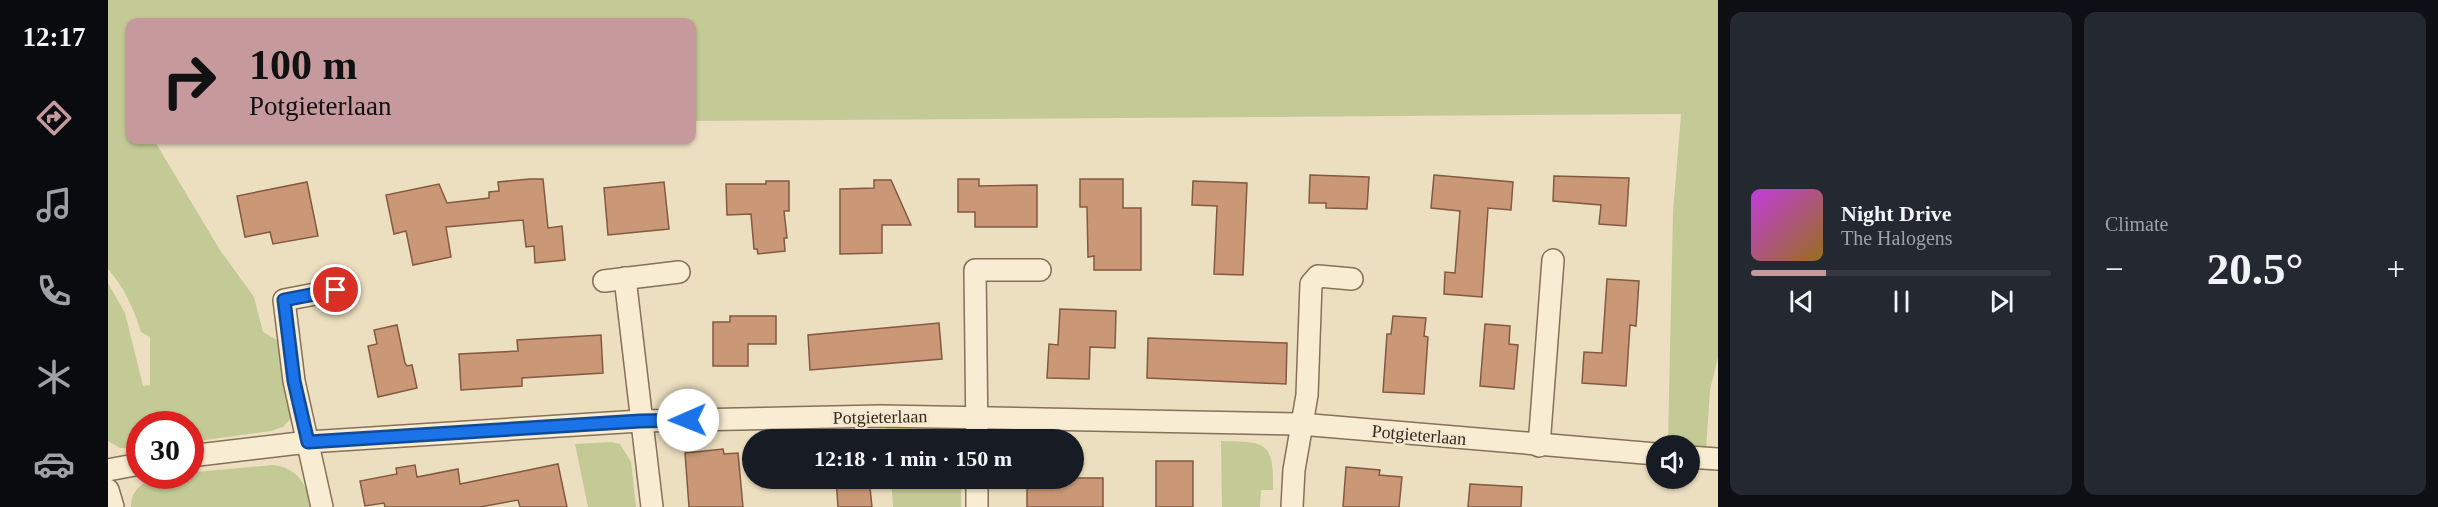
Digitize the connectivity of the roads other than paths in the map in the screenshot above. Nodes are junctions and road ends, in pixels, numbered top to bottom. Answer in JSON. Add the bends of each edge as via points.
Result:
{"nodes":[{"id":1,"x":1553,"y":260,"type":"dead end"},
{"id":2,"x":1040,"y":270,"type":"dead end"},
{"id":3,"x":679,"y":272,"type":"dead end"},
{"id":4,"x":625,"y":278,"type":"junction"},
{"id":5,"x":1352,"y":279,"type":"dead end"},
{"id":6,"x":604,"y":281,"type":"dead end"},
{"id":7,"x":336,"y":290,"type":"dead end"},
{"id":8,"x":976,"y":416,"type":"junction"},
{"id":9,"x":640,"y":421,"type":"junction"},
{"id":10,"x":1300,"y":424,"type":"junction"},
{"id":11,"x":977,"y":429,"type":"edge"},
{"id":12,"x":308,"y":442,"type":"junction"},
{"id":13,"x":1539,"y":446,"type":"junction"},
{"id":14,"x":1646,"y":453,"type":"edge"},
{"id":15,"x":204,"y":454,"type":"edge"},
{"id":16,"x":1700,"y":458,"type":"edge"},
{"id":17,"x":1718,"y":459,"type":"edge"},
{"id":18,"x":126,"y":467,"type":"edge"},
{"id":19,"x":108,"y":470,"type":"edge"},
{"id":20,"x":977,"y":489,"type":"edge"},
{"id":21,"x":108,"y":490,"type":"edge"},
{"id":22,"x":113,"y":507,"type":"edge"},
{"id":23,"x":322,"y":507,"type":"edge"},
{"id":24,"x":652,"y":507,"type":"edge"},
{"id":25,"x":978,"y":507,"type":"edge"},
{"id":26,"x":1292,"y":507,"type":"edge"}],
"edges":[{"from":1,"to":13,"type":"street"},
{"from":2,"to":8,"type":"street","via":[[975,270]]},
{"from":3,"to":4,"type":"street"},
{"from":4,"to":6,"type":"street"},
{"from":4,"to":9,"type":"street"},
{"from":5,"to":10,"type":"street","via":[[1318,276],[1311,284],[1306,395]]},
{"from":7,"to":12,"type":"street","via":[[284,300],[294,381]]},
{"from":8,"to":9,"type":"street","name":"Potgieterlaan"},
{"from":8,"to":10,"type":"street","name":"Potgieterlaan"},
{"from":8,"to":11,"type":"street"},
{"from":9,"to":12,"type":"street","name":"Potgieterlaan"},
{"from":9,"to":24,"type":"street"},
{"from":10,"to":13,"type":"street","name":"Potgieterlaan"},
{"from":10,"to":26,"type":"street"},
{"from":12,"to":15,"type":"street","name":"Potgieterlaan"},
{"from":12,"to":23,"type":"street"},
{"from":13,"to":14,"type":"street","name":"Potgieterlaan"},
{"from":16,"to":17,"type":"street"},
{"from":18,"to":19,"type":"street"},
{"from":20,"to":25,"type":"street"},
{"from":21,"to":22,"type":"street"}]}
